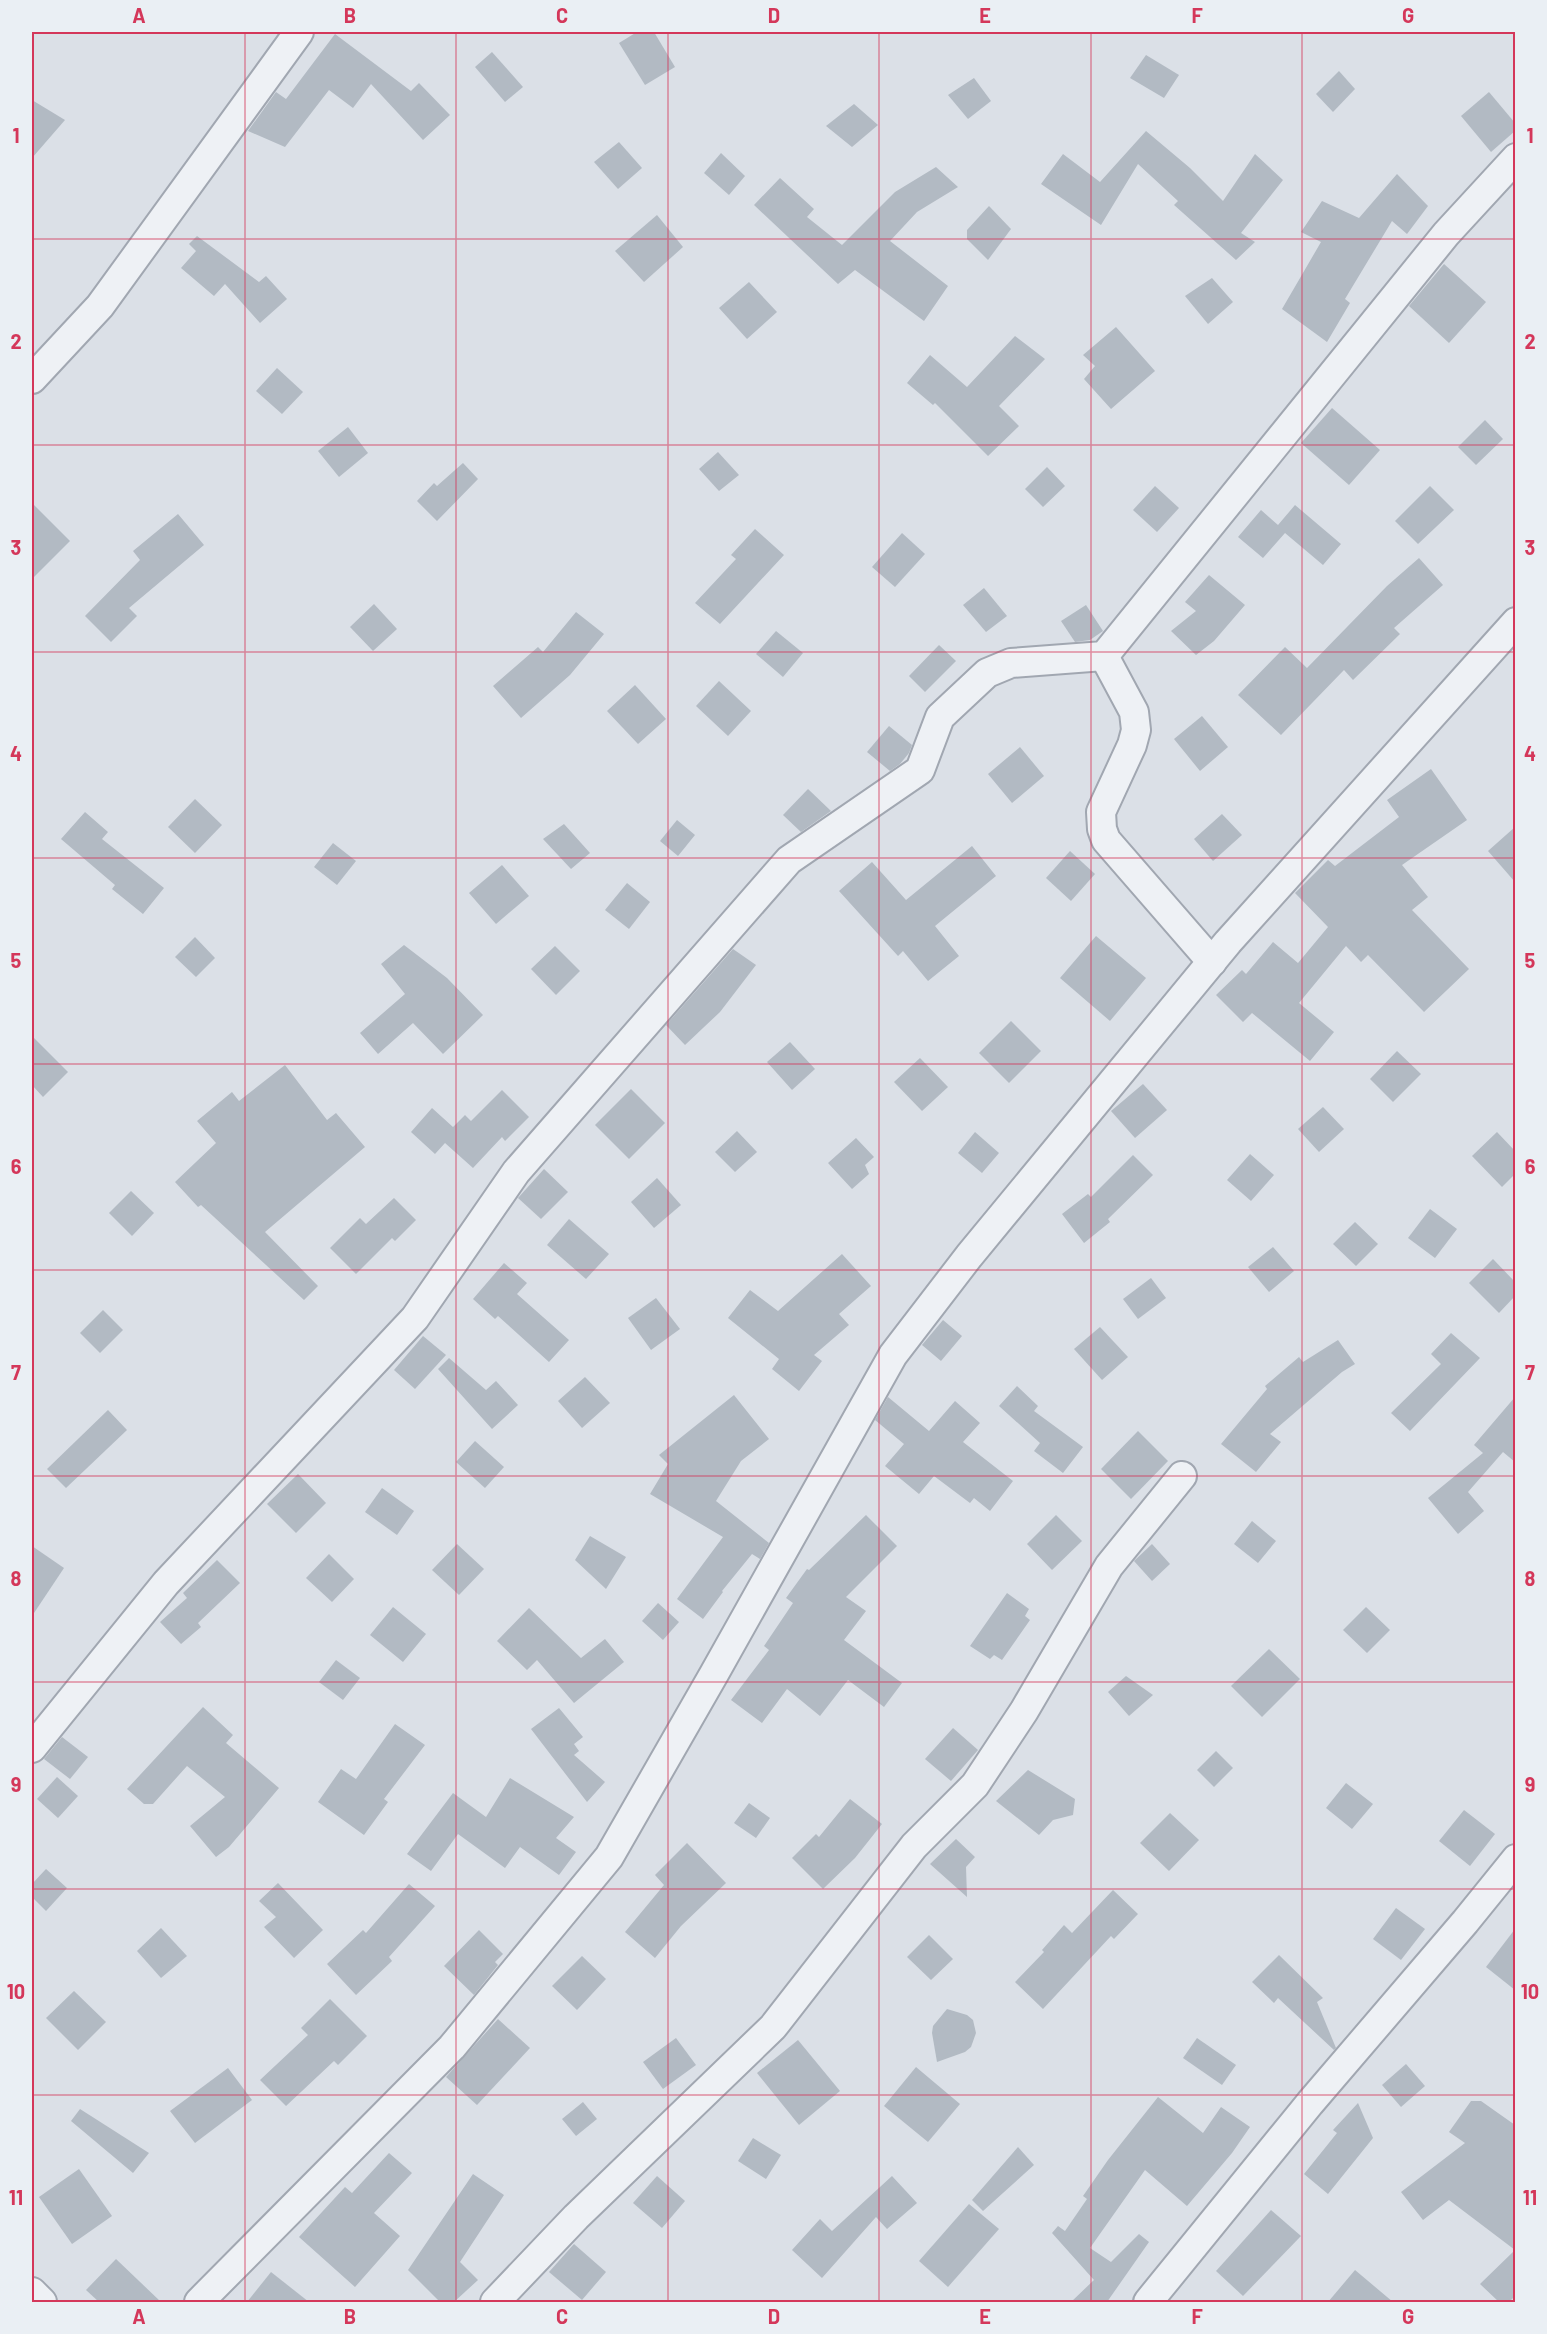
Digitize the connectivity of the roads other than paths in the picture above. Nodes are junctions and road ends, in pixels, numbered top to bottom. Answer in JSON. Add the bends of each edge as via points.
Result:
{"nodes":[{"id":1,"x":299,"y":32,"type":"edge"},
{"id":2,"x":1515,"y":158,"type":"edge"},
{"id":3,"x":32,"y":379,"type":"edge"},
{"id":4,"x":1515,"y":622,"type":"edge"},
{"id":5,"x":1104,"y":656,"type":"junction"},
{"id":6,"x":1212,"y":962,"type":"junction"},
{"id":7,"x":1182,"y":1476,"type":"dead end"},
{"id":8,"x":32,"y":1748,"type":"edge"},
{"id":9,"x":1515,"y":1859,"type":"edge"},
{"id":10,"x":32,"y":2292,"type":"edge"},
{"id":11,"x":42,"y":2302,"type":"edge"},
{"id":12,"x":199,"y":2302,"type":"edge"},
{"id":13,"x":495,"y":2302,"type":"edge"},
{"id":14,"x":1148,"y":2302,"type":"edge"}],
"edges":[{"from":1,"to":3,"type":"street","via":[[100,306]]},
{"from":2,"to":5,"type":"street","via":[[1446,234]]},
{"from":4,"to":6,"type":"street"},
{"from":5,"to":6,"type":"street","via":[[1134,712],[1136,730],[1101,812],[1101,829],[1106,840]]},
{"from":5,"to":8,"type":"street","via":[[1011,663],[987,673],[940,717],[920,770],[789,860],[516,1172],[415,1318],[166,1583]]},
{"from":6,"to":12,"type":"street","via":[[969,1256],[894,1355],[609,1857],[452,2047]]},
{"from":7,"to":13,"type":"street","via":[[1109,1566],[1024,1711],[975,1785],[914,1846],[773,2027],[576,2217]]},
{"from":9,"to":14,"type":"street"},
{"from":10,"to":11,"type":"street"}]}
